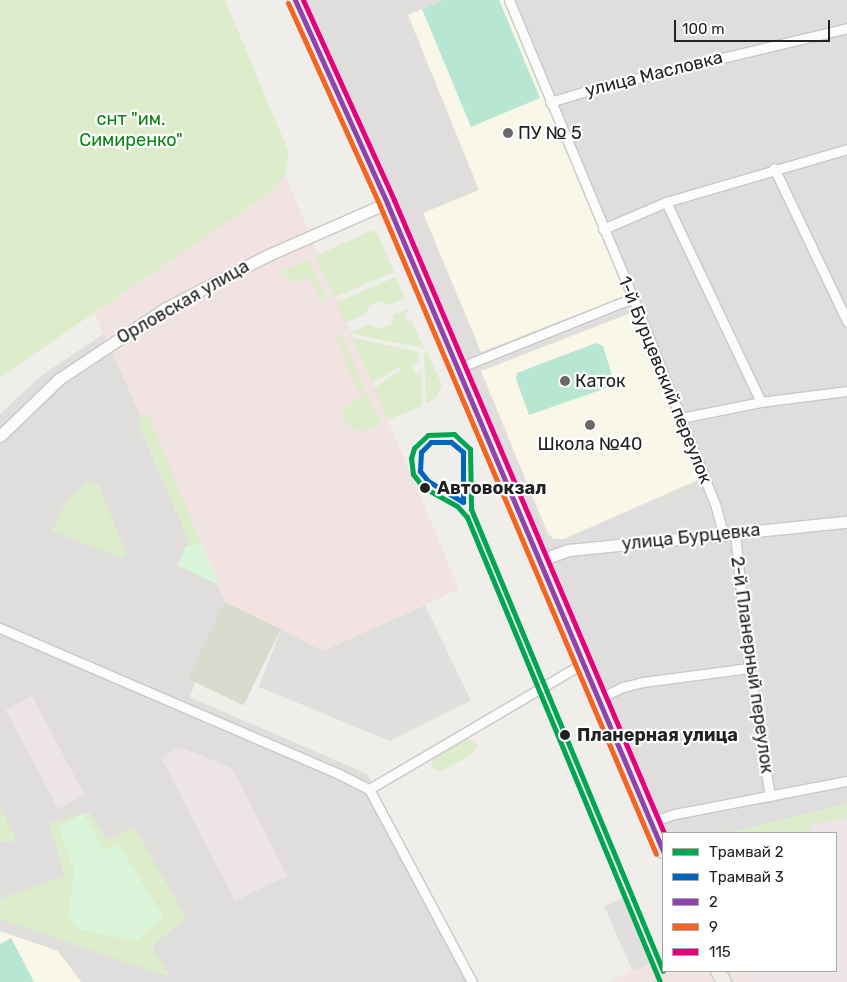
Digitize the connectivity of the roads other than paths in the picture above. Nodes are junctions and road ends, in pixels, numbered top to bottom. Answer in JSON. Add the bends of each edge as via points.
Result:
{"nodes":[{"id":1,"x":295,"y":0,"type":"edge"},
{"id":2,"x":509,"y":0,"type":"edge"},
{"id":3,"x":847,"y":28,"type":"edge"},
{"id":4,"x":550,"y":102,"type":"junction"},
{"id":5,"x":847,"y":149,"type":"edge"},
{"id":6,"x":774,"y":168,"type":"junction"},
{"id":7,"x":666,"y":202,"type":"junction"},
{"id":8,"x":387,"y":203,"type":"junction"},
{"id":9,"x":603,"y":228,"type":"junction"},
{"id":10,"x":633,"y":298,"type":"junction"},
{"id":11,"x":847,"y":321,"type":"edge"},
{"id":12,"x":456,"y":369,"type":"junction"},
{"id":13,"x":847,"y":391,"type":"edge"},
{"id":14,"x":760,"y":402,"type":"junction"},
{"id":15,"x":681,"y":418,"type":"junction"},
{"id":16,"x":0,"y":436,"type":"edge"},
{"id":17,"x":847,"y":522,"type":"edge"},
{"id":18,"x":735,"y":533,"type":"junction"},
{"id":19,"x":723,"y":534,"type":"junction"},
{"id":20,"x":538,"y":561,"type":"junction"},
{"id":21,"x":0,"y":628,"type":"edge"},
{"id":22,"x":582,"y":664,"type":"junction"},
{"id":23,"x":749,"y":668,"type":"junction"},
{"id":24,"x":598,"y":699,"type":"junction"},
{"id":25,"x":847,"y":781,"type":"edge"},
{"id":26,"x":369,"y":789,"type":"junction"},
{"id":27,"x":770,"y":796,"type":"junction"},
{"id":28,"x":650,"y":822,"type":"junction"},
{"id":29,"x":662,"y":849,"type":"edge"},
{"id":30,"x":472,"y":982,"type":"edge"}],
"edges":[{"from":1,"to":8,"type":"main road"},
{"from":2,"to":4,"type":"street","name":"1-й Бурцевский переулок"},
{"from":3,"to":4,"type":"street","name":"улица Масловка","via":[[600,86]]},
{"from":4,"to":9,"type":"street","name":"1-й Бурцевский переулок"},
{"from":5,"to":6,"type":"street"},
{"from":6,"to":7,"type":"street"},
{"from":6,"to":11,"type":"street"},
{"from":7,"to":9,"type":"street"},
{"from":7,"to":14,"type":"street"},
{"from":8,"to":12,"type":"main road"},
{"from":8,"to":16,"type":"street","name":"Орловская улица","via":[[266,256],[166,308],[60,379],[32,402]]},
{"from":9,"to":10,"type":"street","name":"1-й Бурцевский переулок"},
{"from":10,"to":12,"type":"street"},
{"from":10,"to":15,"type":"street","name":"1-й Бурцевский переулок"},
{"from":12,"to":20,"type":"main road"},
{"from":13,"to":14,"type":"street"},
{"from":14,"to":15,"type":"street"},
{"from":15,"to":19,"type":"street","name":"1-й Бурцевский переулок","via":[[716,507]]},
{"from":17,"to":18,"type":"street","name":"улица Бурцевка"},
{"from":18,"to":19,"type":"street","name":"улица Бурцевка"},
{"from":18,"to":23,"type":"street","name":"2-й Планерный переулок"},
{"from":19,"to":20,"type":"street","name":"улица Бурцевка","via":[[569,550]]},
{"from":20,"to":22,"type":"main road"},
{"from":21,"to":26,"type":"street","via":[[337,772]]},
{"from":22,"to":24,"type":"main road"},
{"from":22,"to":26,"type":"street"},
{"from":23,"to":24,"type":"street","via":[[643,682]]},
{"from":23,"to":27,"type":"street","name":"2-й Планерный переулок"},
{"from":24,"to":28,"type":"main road"},
{"from":25,"to":27,"type":"street"},
{"from":26,"to":30,"type":"street"},
{"from":27,"to":28,"type":"street","via":[[674,814]]},
{"from":28,"to":29,"type":"main road"}]}
